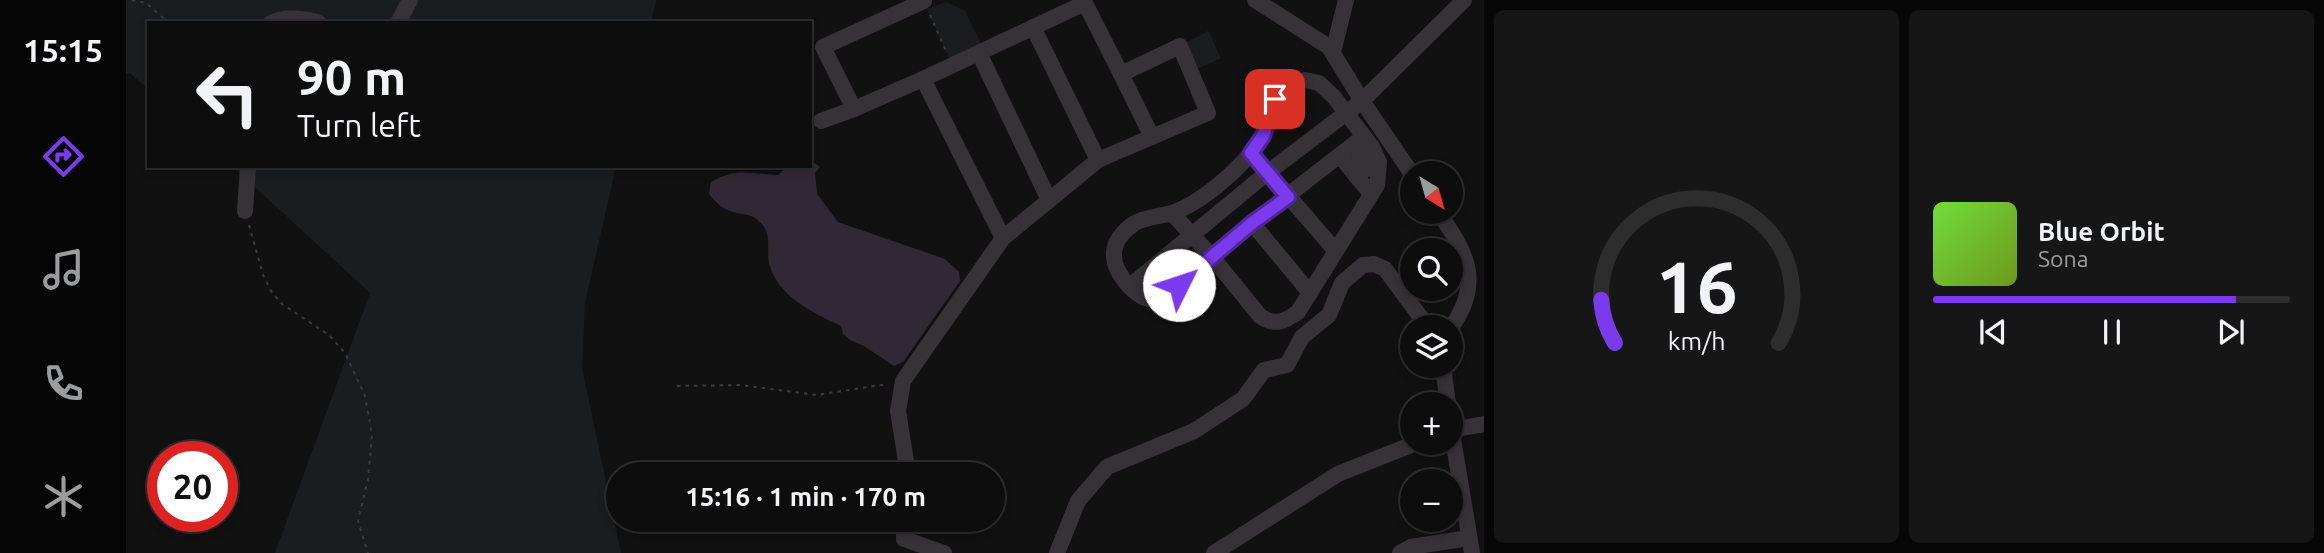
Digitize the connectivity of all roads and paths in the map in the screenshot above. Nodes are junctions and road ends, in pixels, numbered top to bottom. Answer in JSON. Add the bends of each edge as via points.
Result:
{"nodes":[{"id":1,"x":132,"y":0,"type":"edge"},
{"id":2,"x":410,"y":0,"type":"edge"},
{"id":3,"x":1255,"y":0,"type":"edge"},
{"id":4,"x":1346,"y":0,"type":"edge"},
{"id":5,"x":1464,"y":0,"type":"edge"},
{"id":6,"x":924,"y":1,"type":"edge"},
{"id":7,"x":145,"y":2,"type":"edge"},
{"id":8,"x":1089,"y":2,"type":"edge"},
{"id":9,"x":167,"y":21,"type":"edge"},
{"id":10,"x":274,"y":21,"type":"edge"},
{"id":11,"x":306,"y":21,"type":"edge"},
{"id":12,"x":399,"y":21,"type":"edge"},
{"id":13,"x":1033,"y":27,"type":"junction"},
{"id":14,"x":1333,"y":52,"type":"junction"},
{"id":15,"x":979,"y":53,"type":"junction"},
{"id":16,"x":952,"y":65,"type":"junction"},
{"id":17,"x":1121,"y":75,"type":"junction"},
{"id":18,"x":923,"y":79,"type":"junction"},
{"id":19,"x":1362,"y":101,"type":"junction"},
{"id":20,"x":854,"y":109,"type":"junction"},
{"id":21,"x":1345,"y":113,"type":"junction"},
{"id":22,"x":821,"y":121,"type":"dead end"},
{"id":23,"x":1152,"y":137,"type":"junction"},
{"id":24,"x":1368,"y":142,"type":"junction"},
{"id":25,"x":1251,"y":153,"type":"junction"},
{"id":26,"x":1340,"y":156,"type":"junction"},
{"id":27,"x":1098,"y":160,"type":"junction"},
{"id":28,"x":1403,"y":161,"type":"edge"},
{"id":29,"x":248,"y":168,"type":"edge"},
{"id":30,"x":1267,"y":173,"type":"junction"},
{"id":31,"x":1356,"y":176,"type":"junction"},
{"id":32,"x":1371,"y":194,"type":"junction"},
{"id":33,"x":1288,"y":197,"type":"junction"},
{"id":34,"x":1049,"y":200,"type":"junction"},
{"id":35,"x":245,"y":211,"type":"joint"},
{"id":36,"x":1172,"y":213,"type":"junction"},
{"id":37,"x":1252,"y":223,"type":"junction"},
{"id":38,"x":1446,"y":224,"type":"edge"},
{"id":39,"x":1190,"y":236,"type":"junction"},
{"id":40,"x":1003,"y":238,"type":"junction"},
{"id":41,"x":1335,"y":250,"type":"junction"},
{"id":42,"x":1212,"y":257,"type":"junction"},
{"id":43,"x":1130,"y":286,"type":"junction"},
{"id":44,"x":1310,"y":293,"type":"junction"},
{"id":45,"x":1419,"y":315,"type":"edge"},
{"id":46,"x":1459,"y":315,"type":"edge"},
{"id":47,"x":903,"y":381,"type":"junction"},
{"id":48,"x":677,"y":386,"type":"dead end"},
{"id":49,"x":1484,"y":424,"type":"edge"},
{"id":50,"x":1463,"y":427,"type":"edge"},
{"id":51,"x":1400,"y":449,"type":"edge"},
{"id":52,"x":1455,"y":455,"type":"edge"},
{"id":53,"x":906,"y":462,"type":"edge"},
{"id":54,"x":904,"y":532,"type":"edge"},
{"id":55,"x":1470,"y":545,"type":"edge"},
{"id":56,"x":368,"y":553,"type":"edge"},
{"id":57,"x":944,"y":553,"type":"edge"},
{"id":58,"x":1057,"y":553,"type":"edge"},
{"id":59,"x":1214,"y":553,"type":"edge"},
{"id":60,"x":1400,"y":553,"type":"edge"}],
"edges":[{"from":1,"to":7,"type":"path"},
{"from":2,"to":12,"type":"street"},
{"from":3,"to":14,"type":"street"},
{"from":4,"to":14,"type":"street"},
{"from":5,"to":19,"type":"street"},
{"from":6,"to":16,"type":"path"},
{"from":6,"to":20,"type":"street","via":[[823,47]]},
{"from":7,"to":9,"type":"path"},
{"from":8,"to":13,"type":"street"},
{"from":8,"to":17,"type":"street"},
{"from":10,"to":11,"type":"street"},
{"from":13,"to":15,"type":"street"},
{"from":13,"to":27,"type":"street"},
{"from":14,"to":19,"type":"street"},
{"from":15,"to":16,"type":"street"},
{"from":15,"to":34,"type":"street"},
{"from":16,"to":18,"type":"street"},
{"from":17,"to":23,"type":"street"},
{"from":17,"to":23,"type":"street","via":[[1180,46],[1208,113]]},
{"from":18,"to":20,"type":"street"},
{"from":18,"to":40,"type":"street"},
{"from":19,"to":21,"type":"street"},
{"from":19,"to":28,"type":"street"},
{"from":20,"to":22,"type":"street"},
{"from":21,"to":24,"type":"street"},
{"from":21,"to":25,"type":"street","via":[[1319,83],[1293,84],[1275,99],[1263,136]]},
{"from":21,"to":30,"type":"street"},
{"from":23,"to":27,"type":"street"},
{"from":24,"to":26,"type":"street"},
{"from":24,"to":31,"type":"street","via":[[1358,153],[1368,167]]},
{"from":24,"to":32,"type":"street","via":[[1379,162],[1377,185]]},
{"from":25,"to":30,"type":"street"},
{"from":25,"to":36,"type":"street","via":[[1189,207]]},
{"from":26,"to":31,"type":"street"},
{"from":26,"to":33,"type":"street"},
{"from":27,"to":34,"type":"street"},
{"from":29,"to":35,"type":"street"},
{"from":30,"to":33,"type":"street"},
{"from":30,"to":39,"type":"street"},
{"from":31,"to":32,"type":"street"},
{"from":32,"to":41,"type":"street"},
{"from":33,"to":37,"type":"street"},
{"from":33,"to":41,"type":"street"},
{"from":34,"to":40,"type":"street"},
{"from":35,"to":56,"type":"path","via":[[271,291],[282,304],[329,335],[345,353],[365,396],[372,435],[358,521]]},
{"from":36,"to":39,"type":"street"},
{"from":36,"to":43,"type":"street","via":[[1137,222],[1115,243],[1113,261]]},
{"from":37,"to":42,"type":"street"},
{"from":37,"to":44,"type":"street"},
{"from":38,"to":46,"type":"street","via":[[1465,254],[1470,278],[1467,301]]},
{"from":39,"to":42,"type":"street"},
{"from":39,"to":43,"type":"street"},
{"from":40,"to":47,"type":"street"},
{"from":41,"to":44,"type":"street"},
{"from":42,"to":43,"type":"street","via":[[1162,299],[1146,299]]},
{"from":42,"to":44,"type":"street","via":[[1268,322],[1285,322]]},
{"from":45,"to":58,"type":"street","via":[[1385,269],[1363,265],[1342,283],[1329,315],[1302,337],[1287,365],[1264,370],[1243,400],[1195,431],[1107,467],[1079,501]]},
{"from":47,"to":48,"type":"path","via":[[817,395],[740,385]]},
{"from":47,"to":53,"type":"street","via":[[898,411]]},
{"from":49,"to":50,"type":"street"},
{"from":51,"to":59,"type":"street","via":[[1339,474]]},
{"from":52,"to":55,"type":"street"},
{"from":54,"to":57,"type":"street","via":[[904,539]]},
{"from":55,"to":60,"type":"street","via":[[1411,547]]}]}
